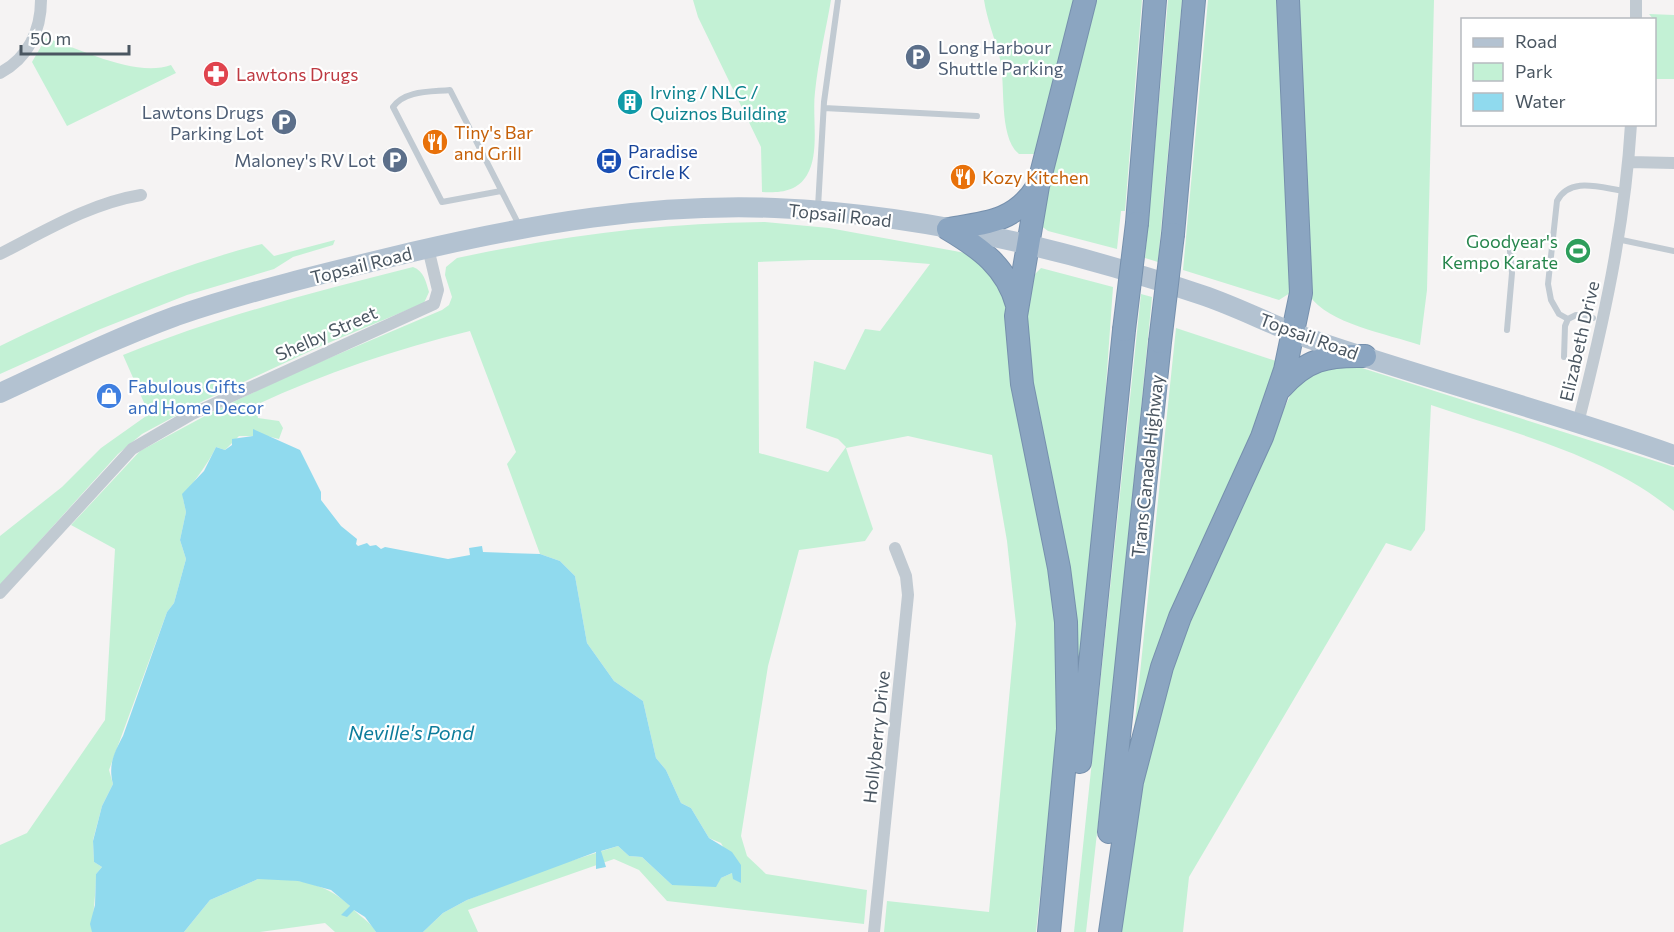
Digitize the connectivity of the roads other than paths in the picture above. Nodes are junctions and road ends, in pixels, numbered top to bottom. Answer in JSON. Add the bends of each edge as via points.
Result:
{"nodes":[{"id":1,"x":41,"y":0,"type":"edge"},
{"id":2,"x":838,"y":0,"type":"edge"},
{"id":3,"x":1085,"y":0,"type":"edge"},
{"id":4,"x":1155,"y":0,"type":"edge"},
{"id":5,"x":1194,"y":0,"type":"edge"},
{"id":6,"x":1288,"y":0,"type":"edge"},
{"id":7,"x":1636,"y":0,"type":"edge"},
{"id":8,"x":1636,"y":18,"type":"edge"},
{"id":9,"x":0,"y":73,"type":"edge"},
{"id":10,"x":824,"y":108,"type":"junction"},
{"id":11,"x":976,"y":116,"type":"dead end"},
{"id":12,"x":1631,"y":126,"type":"edge"},
{"id":13,"x":1629,"y":162,"type":"junction"},
{"id":14,"x":1674,"y":163,"type":"edge"},
{"id":15,"x":1038,"y":186,"type":"junction"},
{"id":16,"x":501,"y":191,"type":"junction"},
{"id":17,"x":1626,"y":191,"type":"junction"},
{"id":18,"x":141,"y":195,"type":"dead end"},
{"id":19,"x":818,"y":211,"type":"junction"},
{"id":20,"x":520,"y":228,"type":"junction"},
{"id":21,"x":948,"y":229,"type":"junction"},
{"id":22,"x":1617,"y":239,"type":"junction"},
{"id":23,"x":1509,"y":240,"type":"dead end"},
{"id":24,"x":1028,"y":246,"type":"junction"},
{"id":25,"x":428,"y":248,"type":"junction"},
{"id":26,"x":1674,"y":251,"type":"edge"},
{"id":27,"x":0,"y":254,"type":"edge"},
{"id":28,"x":1017,"y":306,"type":"junction"},
{"id":29,"x":1593,"y":318,"type":"dead end"},
{"id":30,"x":1568,"y":319,"type":"junction"},
{"id":31,"x":1507,"y":330,"type":"dead end"},
{"id":32,"x":1292,"y":333,"type":"junction"},
{"id":33,"x":1365,"y":356,"type":"junction"},
{"id":34,"x":1564,"y":357,"type":"dead end"},
{"id":35,"x":1279,"y":390,"type":"junction"},
{"id":36,"x":0,"y":393,"type":"edge"},
{"id":37,"x":1578,"y":423,"type":"junction"},
{"id":38,"x":1674,"y":454,"type":"edge"},
{"id":39,"x":895,"y":548,"type":"dead end"},
{"id":40,"x":0,"y":593,"type":"edge"},
{"id":41,"x":874,"y":932,"type":"edge"},
{"id":42,"x":1049,"y":932,"type":"edge"},
{"id":43,"x":1061,"y":932,"type":"edge"},
{"id":44,"x":1098,"y":932,"type":"edge"},
{"id":45,"x":1110,"y":932,"type":"edge"}],
"edges":[{"from":1,"to":9,"type":"street","via":[[40,22],[32,44]]},
{"from":2,"to":10,"type":"lane"},
{"from":3,"to":15,"type":"highway"},
{"from":4,"to":43,"type":"highway","name":"Trans Canada Highway","bridge":true,"via":[[1137,223]]},
{"from":5,"to":44,"type":"highway","name":"Trans Canada Highway","bridge":true,"via":[[1173,234]]},
{"from":6,"to":32,"type":"highway","via":[[1301,293]]},
{"from":7,"to":8,"type":"street"},
{"from":10,"to":11,"type":"lane"},
{"from":10,"to":19,"type":"lane"},
{"from":12,"to":13,"type":"street","name":"Elizabeth Drive"},
{"from":13,"to":14,"type":"street"},
{"from":13,"to":17,"type":"street","name":"Elizabeth Drive"},
{"from":15,"to":21,"type":"highway","via":[[1011,215]]},
{"from":15,"to":24,"type":"highway"},
{"from":16,"to":16,"type":"lane","via":[[450,90],[398,100],[393,107],[442,202]]},
{"from":16,"to":20,"type":"lane"},
{"from":17,"to":22,"type":"street","name":"Elizabeth Drive"},
{"from":17,"to":30,"type":"lane","via":[[1575,185],[1567,188],[1557,201],[1549,292],[1559,314]]},
{"from":18,"to":27,"type":"street","via":[[109,202]]},
{"from":19,"to":20,"type":"main road","name":"Topsail Road","via":[[679,208]]},
{"from":19,"to":21,"type":"main road","name":"Topsail Road"},
{"from":20,"to":25,"type":"main road","name":"Topsail Road"},
{"from":21,"to":24,"type":"main road","name":"Topsail Road"},
{"from":21,"to":28,"type":"highway","via":[[999,268],[1010,284]]},
{"from":22,"to":26,"type":"lane"},
{"from":22,"to":37,"type":"street","name":"Elizabeth Drive","via":[[1606,312]]},
{"from":23,"to":31,"type":"lane","via":[[1512,273]]},
{"from":24,"to":28,"type":"highway"},
{"from":24,"to":32,"type":"main road","name":"Topsail Road","via":[[1208,297]]},
{"from":25,"to":36,"type":"main road","name":"Topsail Road","via":[[246,294],[176,317]]},
{"from":25,"to":40,"type":"street","name":"Shelby Street","via":[[438,290],[434,304],[192,414],[132,449]]},
{"from":28,"to":42,"type":"highway","via":[[1022,384],[1059,568],[1068,650],[1068,729]]},
{"from":29,"to":30,"type":"lane","via":[[1576,315]]},
{"from":30,"to":34,"type":"lane"},
{"from":32,"to":33,"type":"main road","name":"Topsail Road"},
{"from":32,"to":35,"type":"highway"},
{"from":33,"to":35,"type":"highway","via":[[1309,362]]},
{"from":33,"to":37,"type":"main road","name":"Topsail Road"},
{"from":35,"to":45,"type":"highway","via":[[1162,667],[1132,782]]},
{"from":37,"to":38,"type":"main road","name":"Topsail Road"},
{"from":39,"to":41,"type":"street","name":"Hollyberry Drive","via":[[906,576],[908,596]]}]}
